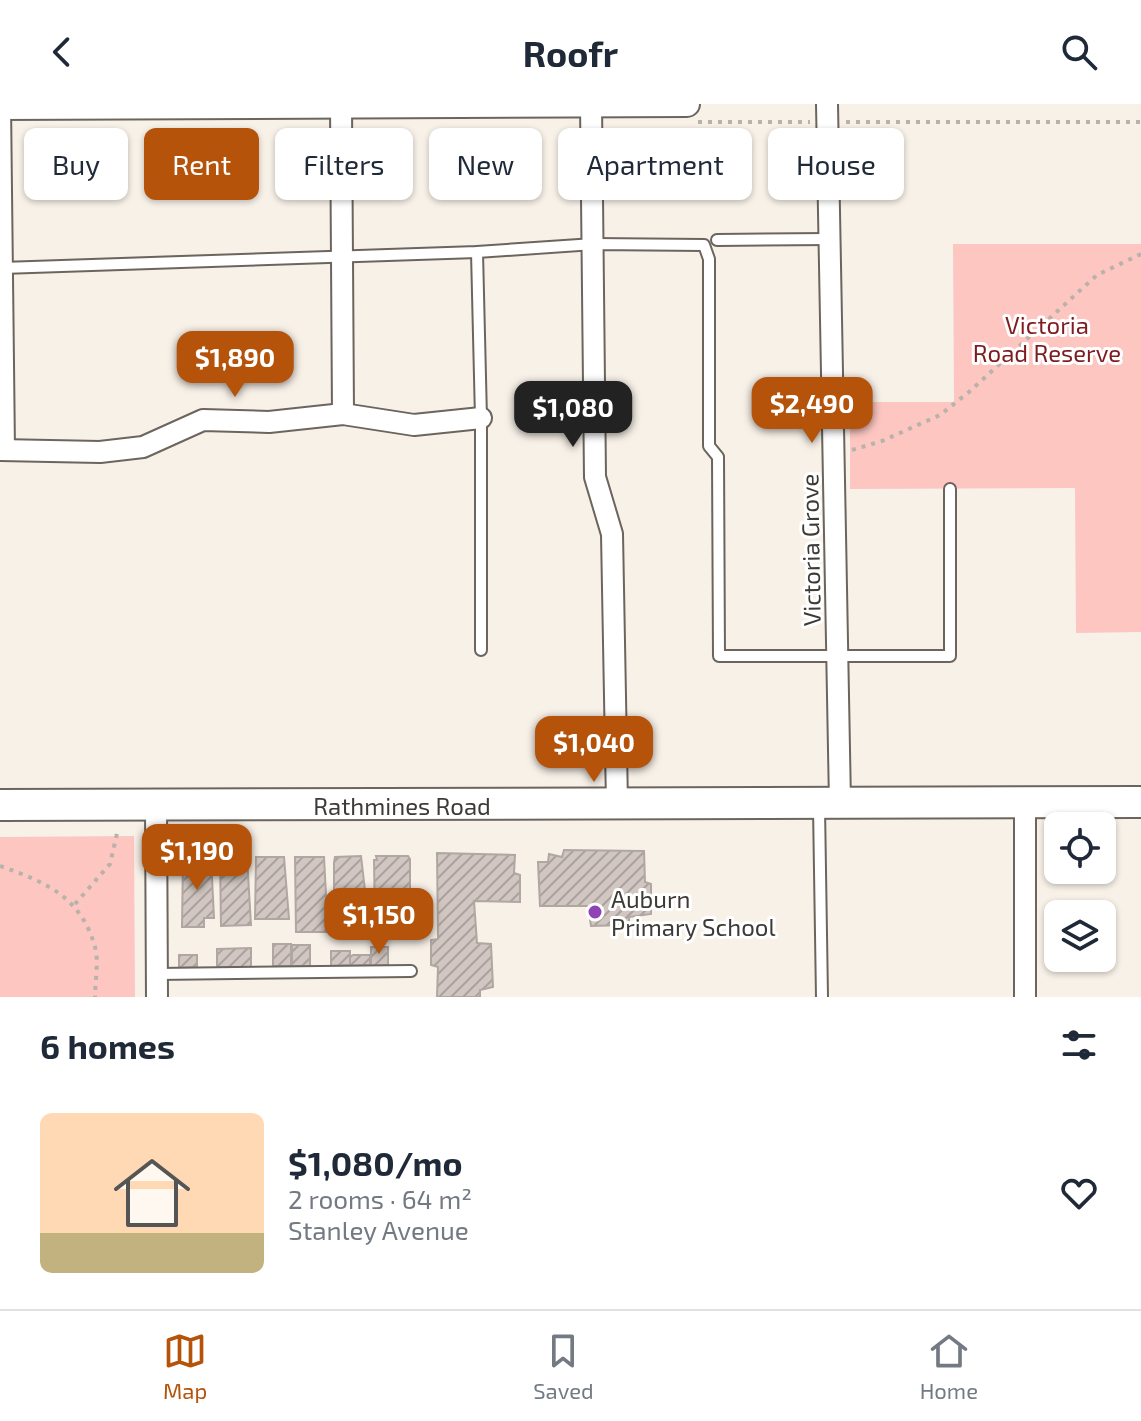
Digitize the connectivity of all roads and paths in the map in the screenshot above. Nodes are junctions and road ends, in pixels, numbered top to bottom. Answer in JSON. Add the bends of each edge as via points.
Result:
{"nodes":[{"id":1,"x":591,"y":104,"type":"edge"},
{"id":2,"x":687,"y":104,"type":"edge"},
{"id":3,"x":827,"y":104,"type":"edge"},
{"id":4,"x":341,"y":105,"type":"edge"},
{"id":5,"x":0,"y":106,"type":"edge"},
{"id":6,"x":830,"y":239,"type":"junction"},
{"id":7,"x":717,"y":240,"type":"dead end"},
{"id":8,"x":594,"y":244,"type":"junction"},
{"id":9,"x":477,"y":252,"type":"junction"},
{"id":10,"x":1141,"y":254,"type":"edge"},
{"id":11,"x":341,"y":255,"type":"junction"},
{"id":12,"x":1,"y":256,"type":"edge"},
{"id":13,"x":343,"y":414,"type":"junction"},
{"id":14,"x":481,"y":418,"type":"junction"},
{"id":15,"x":2,"y":450,"type":"edge"},
{"id":16,"x":834,"y":455,"type":"junction"},
{"id":17,"x":950,"y":489,"type":"dead end"},
{"id":18,"x":481,"y":650,"type":"dead end"},
{"id":19,"x":838,"y":656,"type":"junction"},
{"id":20,"x":1025,"y":802,"type":"junction"},
{"id":21,"x":1141,"y":802,"type":"edge"},
{"id":22,"x":830,"y":803,"type":"junction"},
{"id":23,"x":617,"y":804,"type":"junction"},
{"id":24,"x":0,"y":805,"type":"edge"},
{"id":25,"x":119,"y":805,"type":"junction"},
{"id":26,"x":156,"y":806,"type":"junction"},
{"id":27,"x":0,"y":866,"type":"edge"},
{"id":28,"x":75,"y":904,"type":"junction"},
{"id":29,"x":411,"y":971,"type":"dead end"},
{"id":30,"x":157,"y":974,"type":"junction"},
{"id":31,"x":95,"y":997,"type":"edge"},
{"id":32,"x":157,"y":997,"type":"edge"},
{"id":33,"x":822,"y":997,"type":"edge"},
{"id":34,"x":1025,"y":997,"type":"edge"}],
"edges":[{"from":1,"to":2,"type":"street"},
{"from":1,"to":4,"type":"street"},
{"from":1,"to":8,"type":"street"},
{"from":3,"to":6,"type":"street","name":"Victoria Grove"},
{"from":4,"to":5,"type":"street"},
{"from":4,"to":11,"type":"street"},
{"from":5,"to":12,"type":"street"},
{"from":6,"to":7,"type":"lane"},
{"from":6,"to":16,"type":"street","name":"Victoria Grove"},
{"from":8,"to":9,"type":"lane"},
{"from":8,"to":19,"type":"lane","via":[[704,245],[709,259],[709,446],[718,457],[719,656]]},
{"from":8,"to":23,"type":"street","via":[[595,477],[612,534]]},
{"from":9,"to":11,"type":"lane"},
{"from":9,"to":14,"type":"lane"},
{"from":10,"to":16,"type":"path","via":[[1097,275],[940,415]]},
{"from":11,"to":12,"type":"lane"},
{"from":11,"to":13,"type":"street"},
{"from":12,"to":15,"type":"street"},
{"from":13,"to":14,"type":"street","via":[[414,425]]},
{"from":13,"to":15,"type":"street","via":[[269,422],[203,420],[143,447],[100,452]]},
{"from":14,"to":18,"type":"lane"},
{"from":16,"to":19,"type":"street","name":"Victoria Grove"},
{"from":17,"to":19,"type":"lane","via":[[950,656]]},
{"from":19,"to":22,"type":"street","name":"Victoria Grove"},
{"from":20,"to":21,"type":"main road","name":"Rathmines Road"},
{"from":20,"to":22,"type":"main road","name":"Rathmines Road"},
{"from":20,"to":34,"type":"street"},
{"from":22,"to":23,"type":"main road","name":"Rathmines Road"},
{"from":22,"to":33,"type":"lane"},
{"from":23,"to":26,"type":"main road","name":"Rathmines Road"},
{"from":24,"to":25,"type":"main road","name":"Rathmines Road"},
{"from":25,"to":26,"type":"main road","name":"Rathmines Road"},
{"from":25,"to":28,"type":"path","via":[[110,864]]},
{"from":26,"to":30,"type":"street"},
{"from":27,"to":28,"type":"path","via":[[32,877]]},
{"from":28,"to":31,"type":"path","via":[[96,949]]},
{"from":29,"to":30,"type":"lane"},
{"from":30,"to":32,"type":"street"}]}
